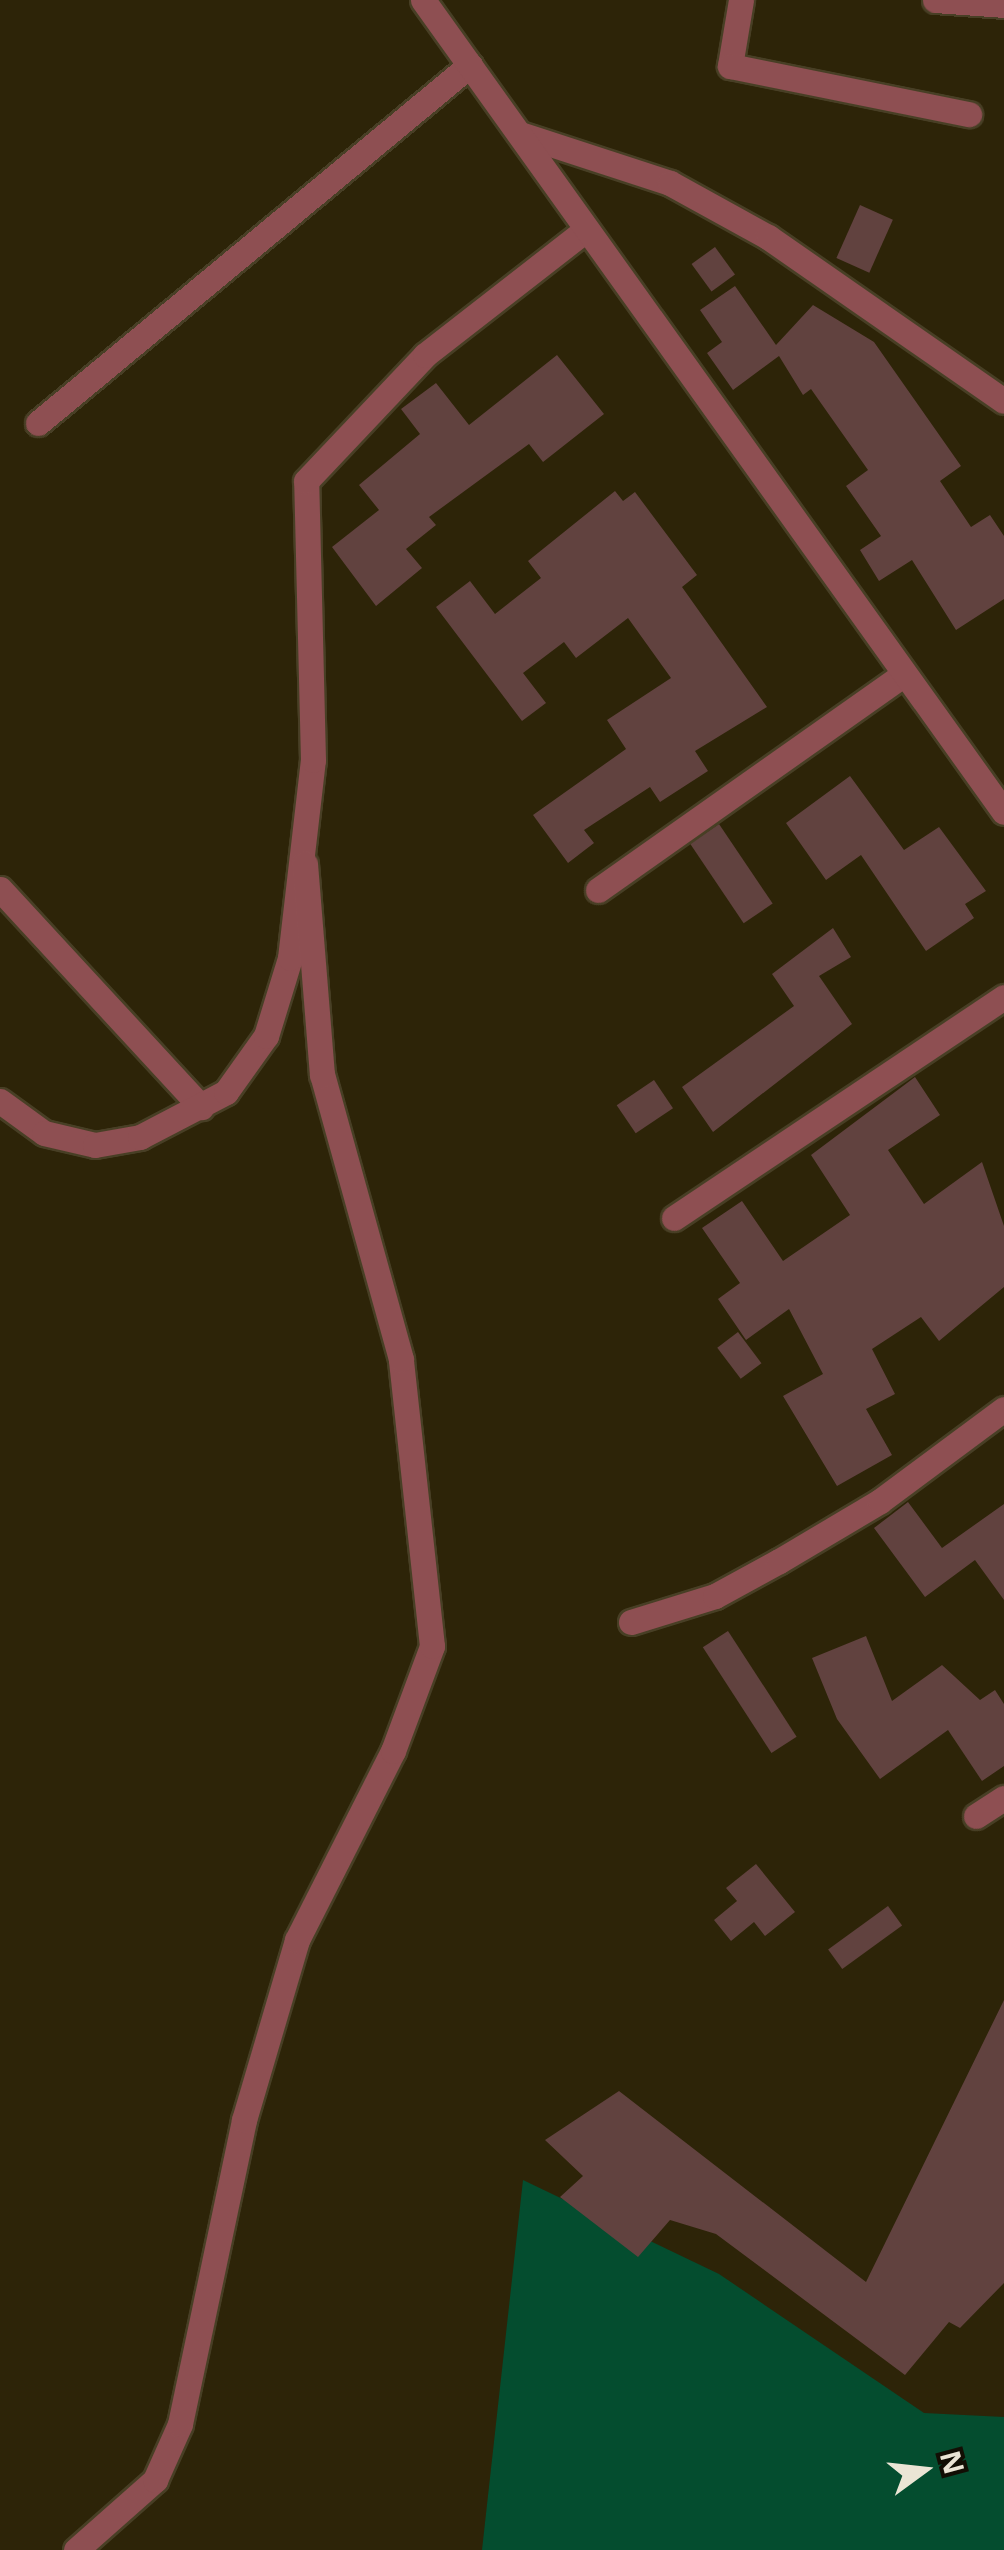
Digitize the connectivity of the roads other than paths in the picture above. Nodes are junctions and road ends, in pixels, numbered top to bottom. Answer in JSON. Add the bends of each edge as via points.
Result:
{"nodes":[{"id":1,"x":423,"y":0,"type":"edge"},
{"id":2,"x":741,"y":0,"type":"edge"},
{"id":3,"x":935,"y":0,"type":"edge"},
{"id":4,"x":1004,"y":5,"type":"edge"},
{"id":5,"x":470,"y":65,"type":"junction"},
{"id":6,"x":968,"y":114,"type":"dead end"},
{"id":7,"x":520,"y":134,"type":"junction"},
{"id":8,"x":583,"y":232,"type":"junction"},
{"id":9,"x":1004,"y":400,"type":"edge"},
{"id":10,"x":38,"y":423,"type":"dead end"},
{"id":11,"x":903,"y":675,"type":"junction"},
{"id":12,"x":1004,"y":812,"type":"edge"},
{"id":13,"x":305,"y":864,"type":"junction"},
{"id":14,"x":0,"y":889,"type":"edge"},
{"id":15,"x":598,"y":890,"type":"dead end"},
{"id":16,"x":1004,"y":997,"type":"edge"},
{"id":17,"x":0,"y":1101,"type":"edge"},
{"id":18,"x":201,"y":1107,"type":"junction"},
{"id":19,"x":674,"y":1218,"type":"dead end"},
{"id":20,"x":1004,"y":1408,"type":"edge"},
{"id":21,"x":631,"y":1622,"type":"dead end"},
{"id":22,"x":1004,"y":1798,"type":"edge"},
{"id":23,"x":976,"y":1816,"type":"dead end"},
{"id":24,"x":76,"y":2550,"type":"edge"}],
"edges":[{"from":1,"to":5,"type":"street"},
{"from":2,"to":6,"type":"street","via":[[730,66]]},
{"from":3,"to":4,"type":"street"},
{"from":5,"to":7,"type":"street"},
{"from":5,"to":10,"type":"street"},
{"from":7,"to":8,"type":"street"},
{"from":7,"to":9,"type":"street","via":[[670,183],[768,237]]},
{"from":8,"to":11,"type":"street"},
{"from":8,"to":13,"type":"street","via":[[425,354],[306,480],[314,760]]},
{"from":11,"to":12,"type":"street"},
{"from":11,"to":15,"type":"street"},
{"from":13,"to":18,"type":"street","via":[[266,1036],[226,1092]]},
{"from":13,"to":24,"type":"street","via":[[322,1074],[401,1360],[432,1646],[393,1751],[297,1940],[244,2120],[180,2424],[155,2480]]},
{"from":14,"to":18,"type":"street"},
{"from":16,"to":19,"type":"street"},
{"from":17,"to":18,"type":"street","via":[[44,1133],[95,1145],[140,1137]]},
{"from":20,"to":21,"type":"street","via":[[880,1501],[779,1561],[714,1596]]},
{"from":22,"to":23,"type":"street"}]}
